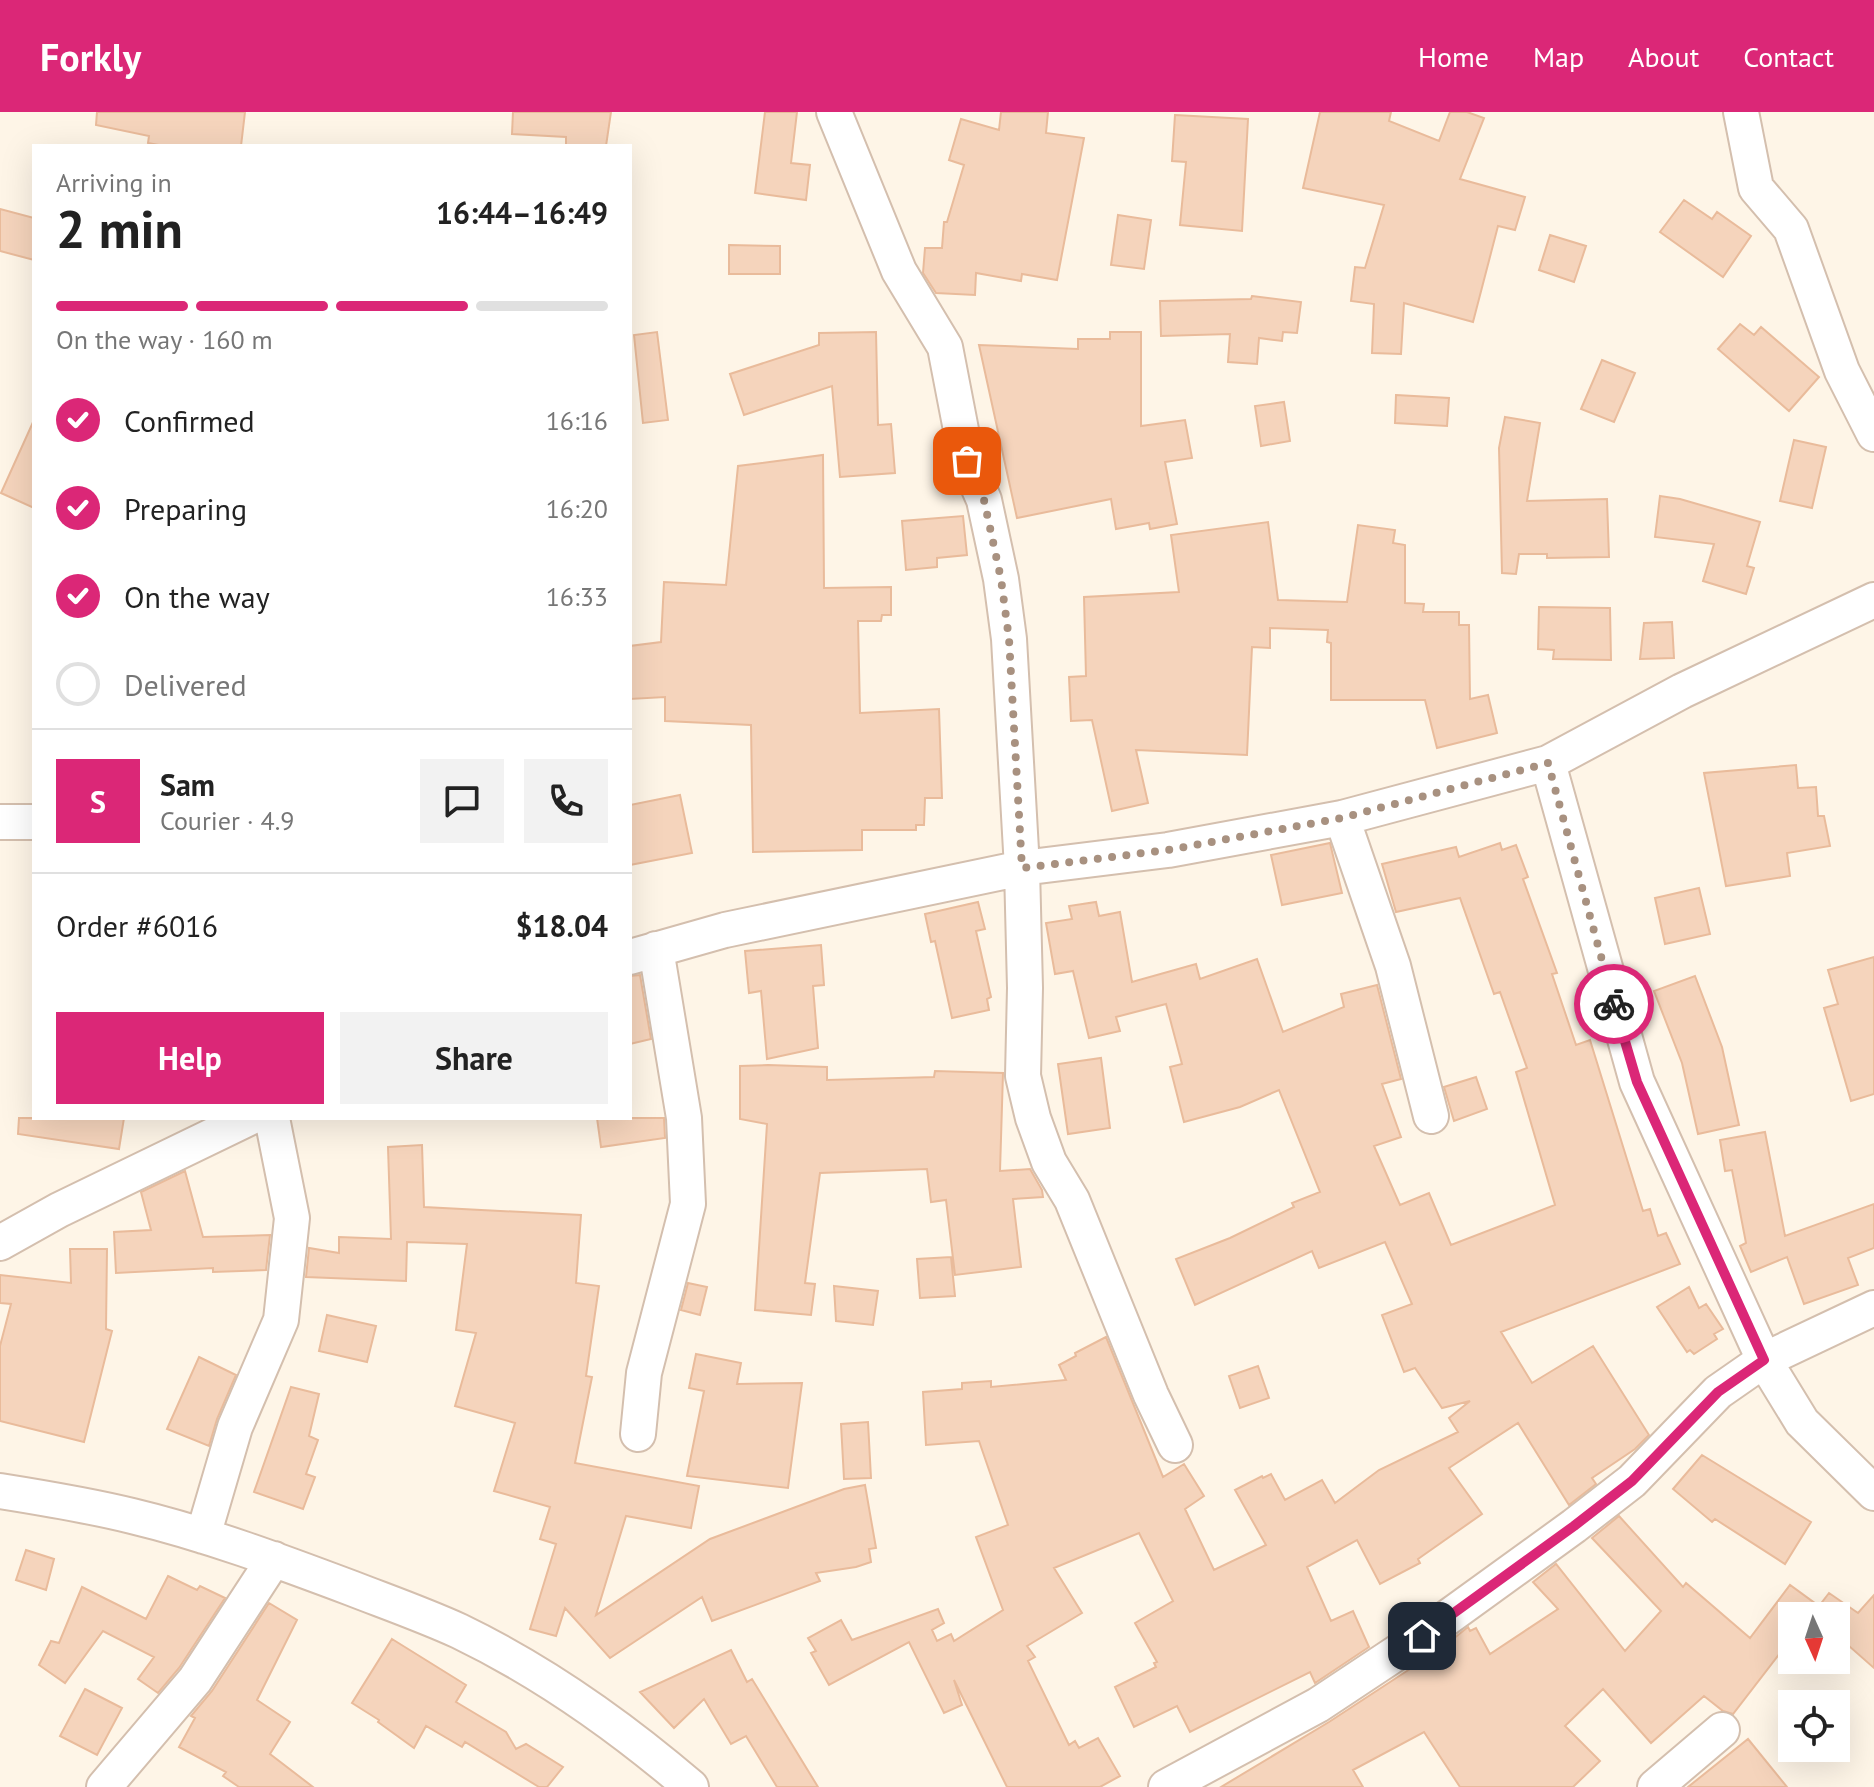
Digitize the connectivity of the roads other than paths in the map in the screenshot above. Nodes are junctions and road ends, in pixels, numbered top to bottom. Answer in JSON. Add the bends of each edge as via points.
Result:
{"nodes":[{"id":1,"x":834,"y":112,"type":"edge"},
{"id":2,"x":1741,"y":112,"type":"edge"},
{"id":3,"x":1874,"y":434,"type":"edge"},
{"id":4,"x":1874,"y":600,"type":"edge"},
{"id":5,"x":1548,"y":763,"type":"junction"},
{"id":6,"x":1342,"y":818,"type":"junction"},
{"id":7,"x":0,"y":822,"type":"edge"},
{"id":8,"x":32,"y":822,"type":"edge"},
{"id":9,"x":1022,"y":868,"type":"junction"},
{"id":10,"x":643,"y":953,"type":"edge"},
{"id":11,"x":1431,"y":1116,"type":"dead end"},
{"id":12,"x":245,"y":1120,"type":"edge"},
{"id":13,"x":272,"y":1120,"type":"edge"},
{"id":14,"x":0,"y":1243,"type":"edge"},
{"id":15,"x":1874,"y":1308,"type":"edge"},
{"id":16,"x":1764,"y":1360,"type":"junction"},
{"id":17,"x":638,"y":1434,"type":"dead end"},
{"id":18,"x":1175,"y":1445,"type":"dead end"},
{"id":19,"x":0,"y":1491,"type":"edge"},
{"id":20,"x":1874,"y":1493,"type":"edge"},
{"id":21,"x":203,"y":1536,"type":"junction"},
{"id":22,"x":274,"y":1559,"type":"junction"},
{"id":23,"x":1722,"y":1730,"type":"dead end"},
{"id":24,"x":104,"y":1787,"type":"edge"},
{"id":25,"x":691,"y":1787,"type":"edge"},
{"id":26,"x":1166,"y":1787,"type":"edge"},
{"id":27,"x":1655,"y":1787,"type":"edge"}],
"edges":[{"from":1,"to":9,"type":"street","via":[[899,271],[945,347],[967,461],[984,500],[1009,639]]},
{"from":2,"to":3,"type":"street","via":[[1756,188],[1791,229],[1842,371]]},
{"from":4,"to":5,"type":"street","via":[[1682,691]]},
{"from":5,"to":6,"type":"street"},
{"from":5,"to":16,"type":"street","via":[[1637,1082]]},
{"from":6,"to":9,"type":"street","via":[[1168,850]]},
{"from":6,"to":11,"type":"street","via":[[1393,966]]},
{"from":7,"to":8,"type":"street"},
{"from":9,"to":10,"type":"street","via":[[725,930]]},
{"from":9,"to":18,"type":"street","via":[[1023,1076],[1033,1118]]},
{"from":10,"to":17,"type":"street","via":[[684,1118],[688,1204],[644,1373]]},
{"from":12,"to":14,"type":"street"},
{"from":13,"to":21,"type":"street","via":[[292,1218],[281,1320],[235,1427]]},
{"from":15,"to":16,"type":"street"},
{"from":16,"to":20,"type":"street","via":[[1802,1422]]},
{"from":16,"to":26,"type":"street","via":[[1718,1392],[1632,1481],[1422,1636],[1318,1705]]},
{"from":19,"to":21,"type":"street"},
{"from":21,"to":22,"type":"street"},
{"from":22,"to":24,"type":"street","via":[[195,1680]]},
{"from":22,"to":25,"type":"street","via":[[459,1631],[532,1671]]},
{"from":23,"to":27,"type":"street"}]}
